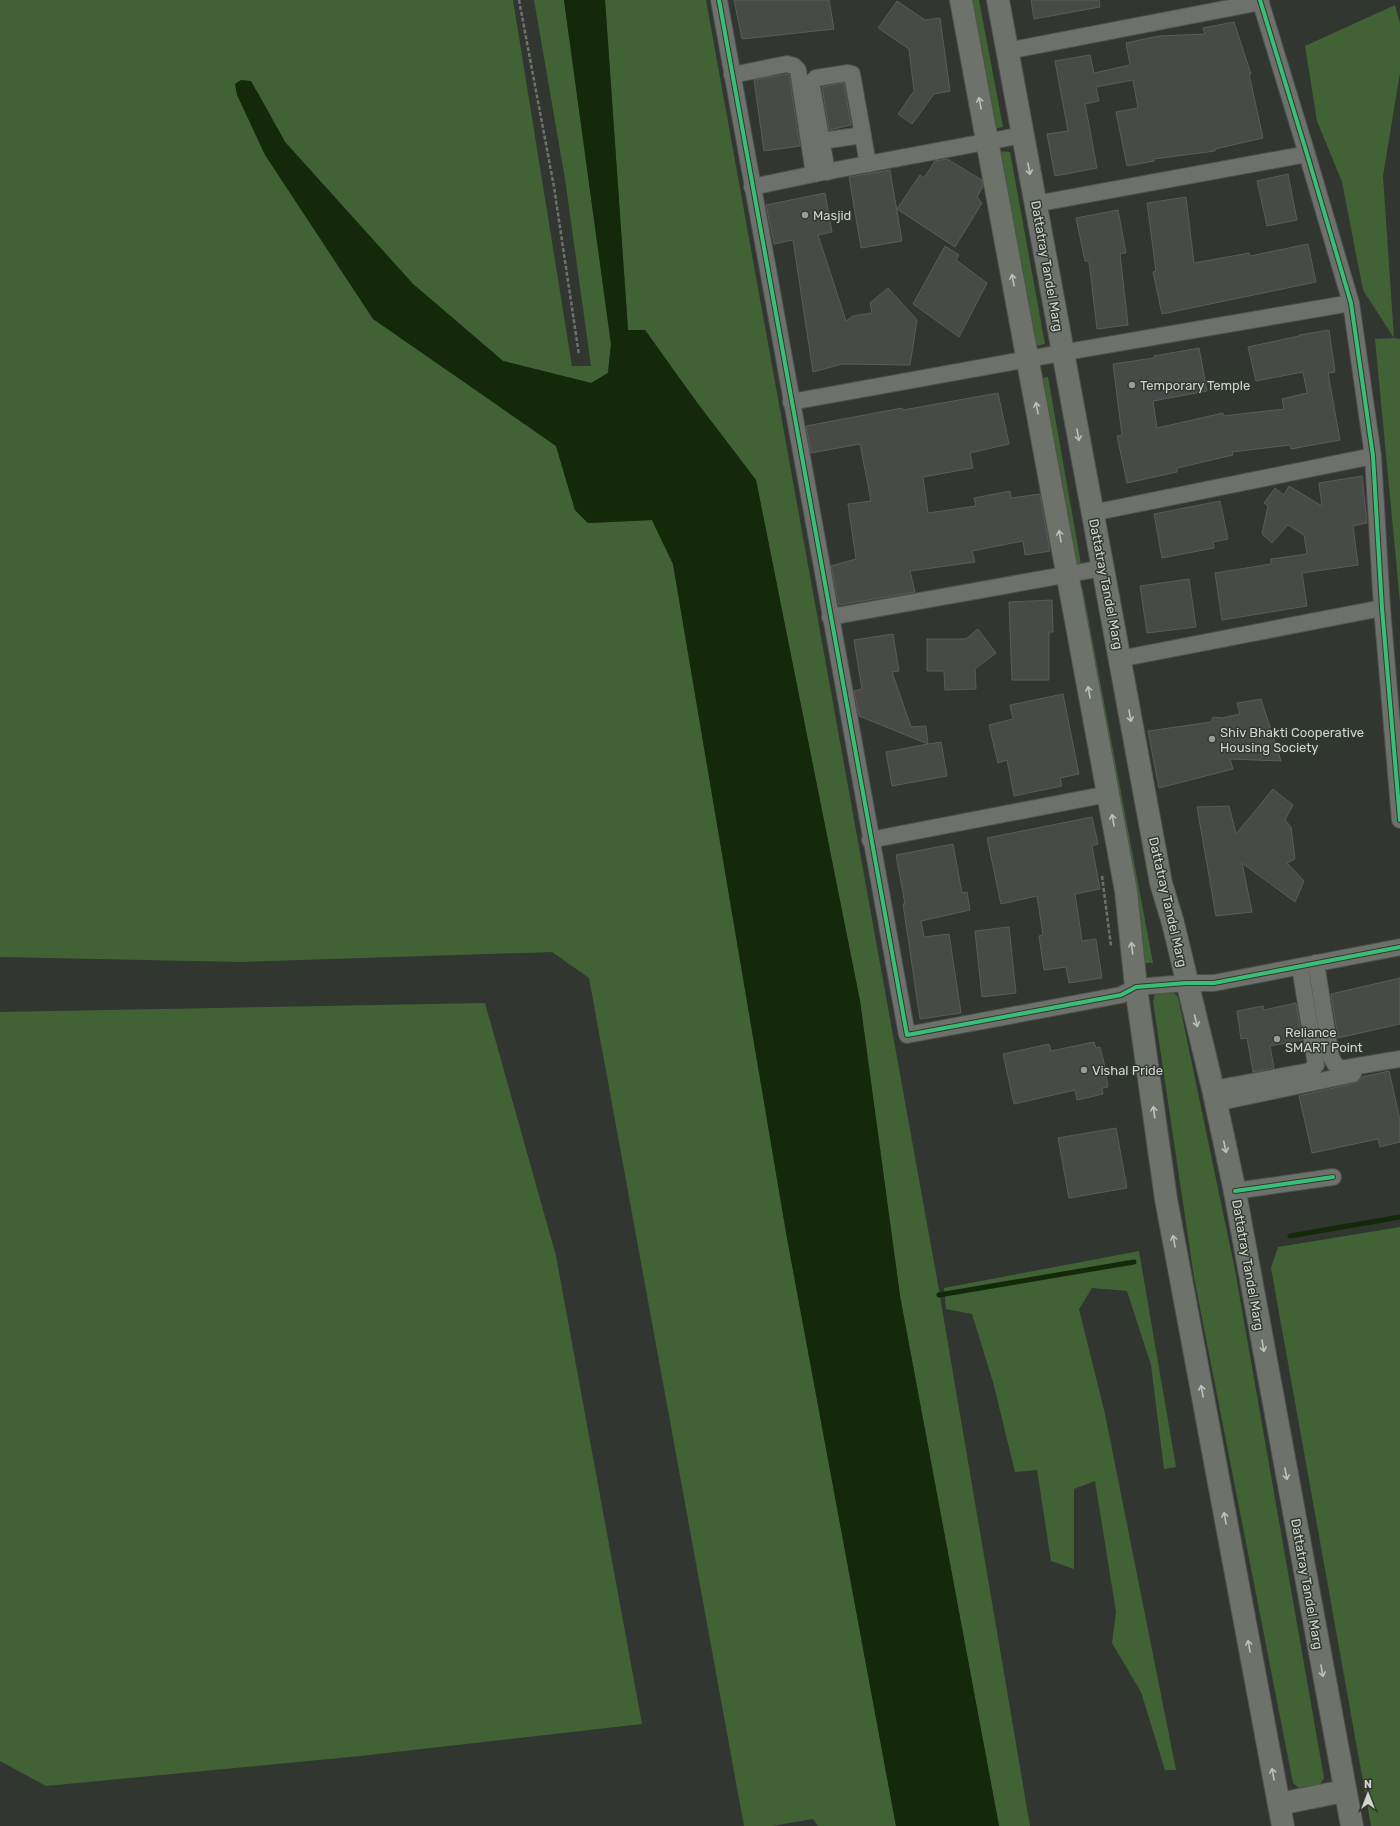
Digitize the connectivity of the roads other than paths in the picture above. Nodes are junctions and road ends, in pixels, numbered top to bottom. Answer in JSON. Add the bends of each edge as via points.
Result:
{"nodes":[{"id":1,"x":718,"y":0,"type":"edge"},
{"id":2,"x":961,"y":0,"type":"edge"},
{"id":3,"x":998,"y":0,"type":"edge"},
{"id":4,"x":1260,"y":1,"type":"edge"},
{"id":5,"x":1007,"y":52,"type":"junction"},
{"id":6,"x":732,"y":75,"type":"junction"},
{"id":7,"x":863,"y":135,"type":"junction"},
{"id":8,"x":1023,"y":135,"type":"junction"},
{"id":9,"x":821,"y":141,"type":"junction"},
{"id":10,"x":987,"y":142,"type":"junction"},
{"id":11,"x":1307,"y":154,"type":"junction"},
{"id":12,"x":868,"y":164,"type":"junction"},
{"id":13,"x":820,"y":173,"type":"junction"},
{"id":14,"x":752,"y":187,"type":"junction"},
{"id":15,"x":1035,"y":204,"type":"junction"},
{"id":16,"x":1351,"y":303,"type":"junction"},
{"id":17,"x":1063,"y":353,"type":"junction"},
{"id":18,"x":1028,"y":359,"type":"junction"},
{"id":19,"x":791,"y":402,"type":"junction"},
{"id":20,"x":1373,"y":456,"type":"junction"},
{"id":21,"x":1092,"y":513,"type":"junction"},
{"id":22,"x":1102,"y":568,"type":"junction"},
{"id":23,"x":1067,"y":574,"type":"junction"},
{"id":24,"x":1382,"y":608,"type":"junction"},
{"id":25,"x":830,"y":617,"type":"junction"},
{"id":26,"x":1119,"y":659,"type":"junction"},
{"id":27,"x":1108,"y":794,"type":"junction"},
{"id":28,"x":1400,"y":820,"type":"edge"},
{"id":29,"x":870,"y":840,"type":"junction"},
{"id":30,"x":1400,"y":947,"type":"edge"},
{"id":31,"x":1316,"y":963,"type":"junction"},
{"id":32,"x":1300,"y":966,"type":"junction"},
{"id":33,"x":1186,"y":983,"type":"junction"},
{"id":34,"x":1136,"y":987,"type":"junction"},
{"id":35,"x":1400,"y":1059,"type":"edge"},
{"id":36,"x":1361,"y":1072,"type":"dead end"},
{"id":37,"x":1214,"y":1096,"type":"junction"},
{"id":38,"x":1333,"y":1177,"type":"dead end"},
{"id":39,"x":1235,"y":1191,"type":"junction"},
{"id":40,"x":1344,"y":1791,"type":"junction"},
{"id":41,"x":1279,"y":1804,"type":"junction"},
{"id":42,"x":1283,"y":1826,"type":"edge"},
{"id":43,"x":1352,"y":1826,"type":"edge"}],
"edges":[{"from":1,"to":6,"type":"street"},
{"from":10,"to":2,"type":"main road","one_way":true},
{"from":3,"to":5,"type":"main road","name":"Dattatray Tandel Marg"},
{"from":4,"to":5,"type":"street"},
{"from":4,"to":11,"type":"street"},
{"from":5,"to":8,"type":"main road","name":"Dattatray Tandel Marg"},
{"from":6,"to":13,"type":"street","via":[[787,64],[798,70]]},
{"from":6,"to":14,"type":"street"},
{"from":7,"to":9,"type":"street"},
{"from":7,"to":9,"type":"street","via":[[854,79],[852,74],[848,73],[816,78],[812,82]]},
{"from":7,"to":12,"type":"street"},
{"from":8,"to":10,"type":"street"},
{"from":8,"to":15,"type":"main road","name":"Dattatray Tandel Marg","one_way":true},
{"from":9,"to":13,"type":"street"},
{"from":10,"to":12,"type":"street"},
{"from":18,"to":10,"type":"main road","one_way":true},
{"from":11,"to":15,"type":"street"},
{"from":11,"to":16,"type":"street"},
{"from":12,"to":13,"type":"street"},
{"from":13,"to":14,"type":"street"},
{"from":14,"to":19,"type":"street"},
{"from":15,"to":17,"type":"main road","name":"Dattatray Tandel Marg"},
{"from":16,"to":17,"type":"street"},
{"from":16,"to":20,"type":"street"},
{"from":17,"to":18,"type":"street"},
{"from":17,"to":21,"type":"main road","name":"Dattatray Tandel Marg","one_way":true},
{"from":18,"to":19,"type":"street"},
{"from":23,"to":18,"type":"main road","one_way":true},
{"from":19,"to":25,"type":"street"},
{"from":20,"to":21,"type":"street"},
{"from":20,"to":24,"type":"street"},
{"from":21,"to":22,"type":"main road","name":"Dattatray Tandel Marg"},
{"from":22,"to":23,"type":"street"},
{"from":22,"to":26,"type":"main road","name":"Dattatray Tandel Marg"},
{"from":23,"to":25,"type":"street"},
{"from":27,"to":23,"type":"main road","one_way":true},
{"from":24,"to":26,"type":"street"},
{"from":24,"to":28,"type":"street"},
{"from":25,"to":29,"type":"street"},
{"from":26,"to":33,"type":"main road","name":"Dattatray Tandel Marg","one_way":true,"via":[[1161,883]]},
{"from":27,"to":29,"type":"street"},
{"from":34,"to":27,"type":"main road","one_way":true,"via":[[1126,891]]},
{"from":29,"to":34,"type":"street","via":[[907,1035],[1121,995]]},
{"from":30,"to":31,"type":"street"},
{"from":31,"to":32,"type":"street"},
{"from":31,"to":35,"type":"street","via":[[1331,1057],[1335,1064],[1340,1069]]},
{"from":32,"to":33,"type":"street","via":[[1214,983]]},
{"from":32,"to":37,"type":"street","via":[[1316,1065],[1310,1071]]},
{"from":33,"to":34,"type":"street"},
{"from":33,"to":37,"type":"main road","name":"Dattatray Tandel Marg","one_way":true},
{"from":41,"to":34,"type":"main road","one_way":true,"via":[[1166,1199]]},
{"from":36,"to":37,"type":"street"},
{"from":37,"to":39,"type":"main road","name":"Dattatray Tandel Marg","one_way":true},
{"from":38,"to":39,"type":"street"},
{"from":39,"to":40,"type":"main road","name":"Dattatray Tandel Marg","one_way":true},
{"from":40,"to":41,"type":"main road"},
{"from":40,"to":43,"type":"main road","name":"Dattatray Tandel Marg"},
{"from":41,"to":42,"type":"main road"}]}
